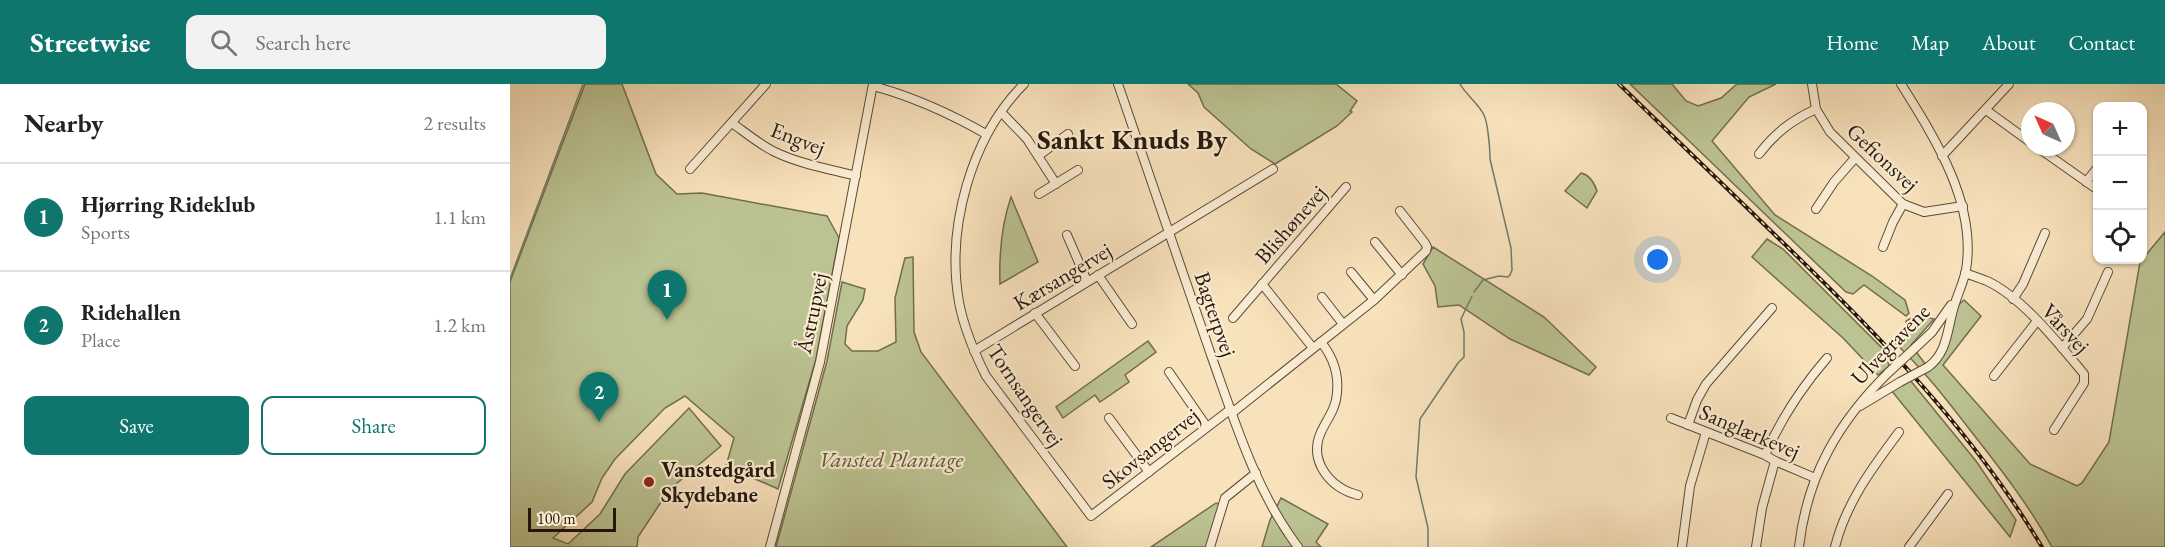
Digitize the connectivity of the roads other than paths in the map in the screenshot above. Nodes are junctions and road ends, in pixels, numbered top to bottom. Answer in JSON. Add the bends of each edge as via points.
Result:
{"nodes":[{"id":1,"x":766,"y":84,"type":"edge"},
{"id":2,"x":1024,"y":84,"type":"edge"},
{"id":3,"x":1119,"y":84,"type":"edge"},
{"id":4,"x":1812,"y":84,"type":"edge"},
{"id":5,"x":1901,"y":84,"type":"edge"},
{"id":6,"x":2009,"y":84,"type":"edge"},
{"id":7,"x":873,"y":85,"type":"edge"},
{"id":8,"x":1816,"y":109,"type":"junction"},
{"id":9,"x":1986,"y":110,"type":"junction"},
{"id":10,"x":1001,"y":112,"type":"junction"},
{"id":11,"x":732,"y":123,"type":"junction"},
{"id":12,"x":986,"y":134,"type":"junction"},
{"id":13,"x":1068,"y":134,"type":"dead end"},
{"id":14,"x":2021,"y":135,"type":"edge"},
{"id":15,"x":1759,"y":154,"type":"dead end"},
{"id":16,"x":1038,"y":156,"type":"junction"},
{"id":17,"x":1942,"y":156,"type":"junction"},
{"id":18,"x":2050,"y":156,"type":"edge"},
{"id":19,"x":1855,"y":158,"type":"junction"},
{"id":20,"x":690,"y":169,"type":"dead end"},
{"id":21,"x":1273,"y":169,"type":"dead end"},
{"id":22,"x":1078,"y":170,"type":"dead end"},
{"id":23,"x":2093,"y":172,"type":"edge"},
{"id":24,"x":856,"y":176,"type":"junction"},
{"id":25,"x":2086,"y":182,"type":"junction"},
{"id":26,"x":1056,"y":184,"type":"junction"},
{"id":27,"x":1346,"y":187,"type":"dead end"},
{"id":28,"x":2093,"y":187,"type":"edge"},
{"id":29,"x":1039,"y":194,"type":"dead end"},
{"id":30,"x":1903,"y":204,"type":"junction"},
{"id":31,"x":1963,"y":206,"type":"junction"},
{"id":32,"x":1816,"y":209,"type":"dead end"},
{"id":33,"x":1400,"y":211,"type":"dead end"},
{"id":34,"x":1168,"y":233,"type":"junction"},
{"id":35,"x":2045,"y":233,"type":"dead end"},
{"id":36,"x":1067,"y":235,"type":"dead end"},
{"id":37,"x":1375,"y":242,"type":"dead end"},
{"id":38,"x":1883,"y":247,"type":"dead end"},
{"id":39,"x":1351,"y":272,"type":"dead end"},
{"id":40,"x":2108,"y":272,"type":"dead end"},
{"id":41,"x":1965,"y":273,"type":"junction"},
{"id":42,"x":1098,"y":275,"type":"junction"},
{"id":43,"x":1402,"y":275,"type":"junction"},
{"id":44,"x":1087,"y":281,"type":"junction"},
{"id":45,"x":1262,"y":284,"type":"junction"},
{"id":46,"x":1322,"y":297,"type":"dead end"},
{"id":47,"x":1956,"y":298,"type":"junction"},
{"id":48,"x":2013,"y":299,"type":"junction"},
{"id":49,"x":1374,"y":300,"type":"junction"},
{"id":50,"x":1772,"y":308,"type":"dead end"},
{"id":51,"x":1035,"y":313,"type":"junction"},
{"id":52,"x":1233,"y":318,"type":"dead end"},
{"id":53,"x":2037,"y":321,"type":"junction"},
{"id":54,"x":1132,"y":324,"type":"dead end"},
{"id":55,"x":1343,"y":324,"type":"junction"},
{"id":56,"x":1321,"y":342,"type":"junction"},
{"id":57,"x":1313,"y":348,"type":"junction"},
{"id":58,"x":2062,"y":348,"type":"junction"},
{"id":59,"x":974,"y":351,"type":"junction"},
{"id":60,"x":1827,"y":358,"type":"dead end"},
{"id":61,"x":1075,"y":366,"type":"dead end"},
{"id":62,"x":1169,"y":372,"type":"dead end"},
{"id":63,"x":1994,"y":376,"type":"dead end"},
{"id":64,"x":1231,"y":411,"type":"junction"},
{"id":65,"x":1850,"y":415,"type":"junction"},
{"id":66,"x":1109,"y":418,"type":"dead end"},
{"id":67,"x":1671,"y":418,"type":"dead end"},
{"id":68,"x":1688,"y":425,"type":"junction"},
{"id":69,"x":1208,"y":427,"type":"junction"},
{"id":70,"x":2054,"y":430,"type":"dead end"},
{"id":71,"x":1706,"y":432,"type":"junction"},
{"id":72,"x":1899,"y":432,"type":"dead end"},
{"id":73,"x":1765,"y":454,"type":"junction"},
{"id":74,"x":1775,"y":461,"type":"junction"},
{"id":75,"x":1149,"y":472,"type":"junction"},
{"id":76,"x":1256,"y":473,"type":"junction"},
{"id":77,"x":1815,"y":478,"type":"junction"},
{"id":78,"x":1948,"y":494,"type":"dead end"},
{"id":79,"x":1358,"y":495,"type":"dead end"},
{"id":80,"x":1091,"y":516,"type":"joint"},
{"id":81,"x":770,"y":547,"type":"edge"},
{"id":82,"x":1210,"y":547,"type":"edge"},
{"id":83,"x":1298,"y":547,"type":"edge"},
{"id":84,"x":1682,"y":547,"type":"edge"},
{"id":85,"x":1756,"y":547,"type":"edge"},
{"id":86,"x":1799,"y":547,"type":"edge"},
{"id":87,"x":1835,"y":547,"type":"edge"},
{"id":88,"x":1909,"y":547,"type":"edge"}],
"edges":[{"from":1,"to":11,"type":"street"},
{"from":2,"to":10,"type":"street","name":"Tornsangervej"},
{"from":3,"to":34,"type":"street","name":"Bagterpvej"},
{"from":4,"to":8,"type":"street","name":"Gefionsvej"},
{"from":5,"to":17,"type":"street","name":"Ulvegravene"},
{"from":6,"to":9,"type":"street"},
{"from":7,"to":12,"type":"street","via":[[933,105]]},
{"from":7,"to":24,"type":"street","name":"Åstrupvej"},
{"from":8,"to":15,"type":"street","via":[[1778,132]]},
{"from":8,"to":19,"type":"street","name":"Gefionsvej","via":[[1830,132]]},
{"from":9,"to":14,"type":"street"},
{"from":9,"to":17,"type":"street"},
{"from":10,"to":12,"type":"street","name":"Tornsangervej"},
{"from":10,"to":16,"type":"street"},
{"from":11,"to":20,"type":"street"},
{"from":11,"to":24,"type":"street","name":"Engvej","via":[[774,152]]},
{"from":12,"to":59,"type":"street","name":"Tornsangervej","via":[[964,200],[955,251],[959,302]]},
{"from":13,"to":16,"type":"street"},
{"from":16,"to":26,"type":"street"},
{"from":17,"to":31,"type":"street","name":"Ulvegravene"},
{"from":18,"to":25,"type":"street"},
{"from":19,"to":30,"type":"street","name":"Gefionsvej"},
{"from":19,"to":32,"type":"street"},
{"from":21,"to":34,"type":"street","name":"Kærsangervej"},
{"from":22,"to":26,"type":"street"},
{"from":23,"to":25,"type":"street"},
{"from":24,"to":81,"type":"street","name":"Åstrupvej","via":[[820,362]]},
{"from":25,"to":28,"type":"street"},
{"from":26,"to":29,"type":"street"},
{"from":27,"to":45,"type":"street","name":"Blishønevej"},
{"from":30,"to":31,"type":"street","name":"Gefionsvej","via":[[1924,212]]},
{"from":30,"to":38,"type":"street"},
{"from":31,"to":41,"type":"street","name":"Ulvegravene","via":[[1968,231]]},
{"from":33,"to":43,"type":"street","name":"Skovsangervej","via":[[1427,247]]},
{"from":34,"to":42,"type":"street","name":"Kærsangervej"},
{"from":34,"to":64,"type":"street","name":"Bagterpvej"},
{"from":35,"to":48,"type":"street"},
{"from":36,"to":44,"type":"street"},
{"from":37,"to":43,"type":"street"},
{"from":39,"to":49,"type":"street"},
{"from":40,"to":58,"type":"street","via":[[2087,319]]},
{"from":41,"to":47,"type":"street","name":"Ulvegravene"},
{"from":41,"to":48,"type":"street","name":"Vårsvej","via":[[1988,281]]},
{"from":42,"to":44,"type":"street","name":"Kærsangervej"},
{"from":42,"to":54,"type":"street"},
{"from":43,"to":49,"type":"street","name":"Skovsangervej"},
{"from":44,"to":51,"type":"street","name":"Kærsangervej"},
{"from":45,"to":52,"type":"street","name":"Blishønevej"},
{"from":45,"to":57,"type":"street","name":"Blishønevej"},
{"from":46,"to":55,"type":"street"},
{"from":47,"to":65,"type":"street","name":"Ulvegravene","bridge":true,"via":[[1932,332]]},
{"from":47,"to":65,"type":"street","name":"Ulvegravene","bridge":true,"via":[[1941,354],[1928,367],[1872,397]]},
{"from":48,"to":53,"type":"street","name":"Vårsvej"},
{"from":49,"to":55,"type":"street","name":"Skovsangervej"},
{"from":50,"to":68,"type":"street","via":[[1706,384]]},
{"from":51,"to":59,"type":"street","name":"Kærsangervej"},
{"from":51,"to":61,"type":"street"},
{"from":53,"to":58,"type":"street","name":"Vårsvej"},
{"from":53,"to":63,"type":"street"},
{"from":55,"to":56,"type":"street","name":"Skovsangervej"},
{"from":56,"to":57,"type":"street","name":"Skovsangervej"},
{"from":56,"to":79,"type":"street","via":[[1333,361],[1338,384],[1335,406],[1318,441],[1319,460],[1333,483]]},
{"from":57,"to":64,"type":"street","name":"Skovsangervej"},
{"from":58,"to":70,"type":"street","name":"Vårsvej","via":[[2085,378]]},
{"from":59,"to":80,"type":"street","name":"Tornsangervej","via":[[986,376]]},
{"from":60,"to":73,"type":"street","via":[[1787,411]]},
{"from":62,"to":69,"type":"street"},
{"from":64,"to":69,"type":"street","name":"Skovsangervej"},
{"from":64,"to":76,"type":"street","name":"Bagterpvej"},
{"from":65,"to":77,"type":"street","name":"Ulvegravene","via":[[1836,434]]},
{"from":66,"to":75,"type":"street"},
{"from":67,"to":68,"type":"street","name":"Sanglærkevej"},
{"from":68,"to":71,"type":"street","name":"Sanglærkevej"},
{"from":69,"to":75,"type":"street","name":"Skovsangervej"},
{"from":71,"to":73,"type":"street","name":"Sanglærkevej"},
{"from":71,"to":84,"type":"street","via":[[1690,486]]},
{"from":72,"to":87,"type":"street","via":[[1856,493]]},
{"from":73,"to":74,"type":"street","name":"Sanglærkevej"},
{"from":74,"to":77,"type":"street","name":"Sanglærkevej"},
{"from":74,"to":85,"type":"street"},
{"from":75,"to":80,"type":"street","name":"Skovsangervej"},
{"from":76,"to":82,"type":"street","via":[[1225,498]]},
{"from":76,"to":83,"type":"street","name":"Bagterpvej"},
{"from":77,"to":86,"type":"street","name":"Ulvegravene"},
{"from":78,"to":88,"type":"street"}]}
